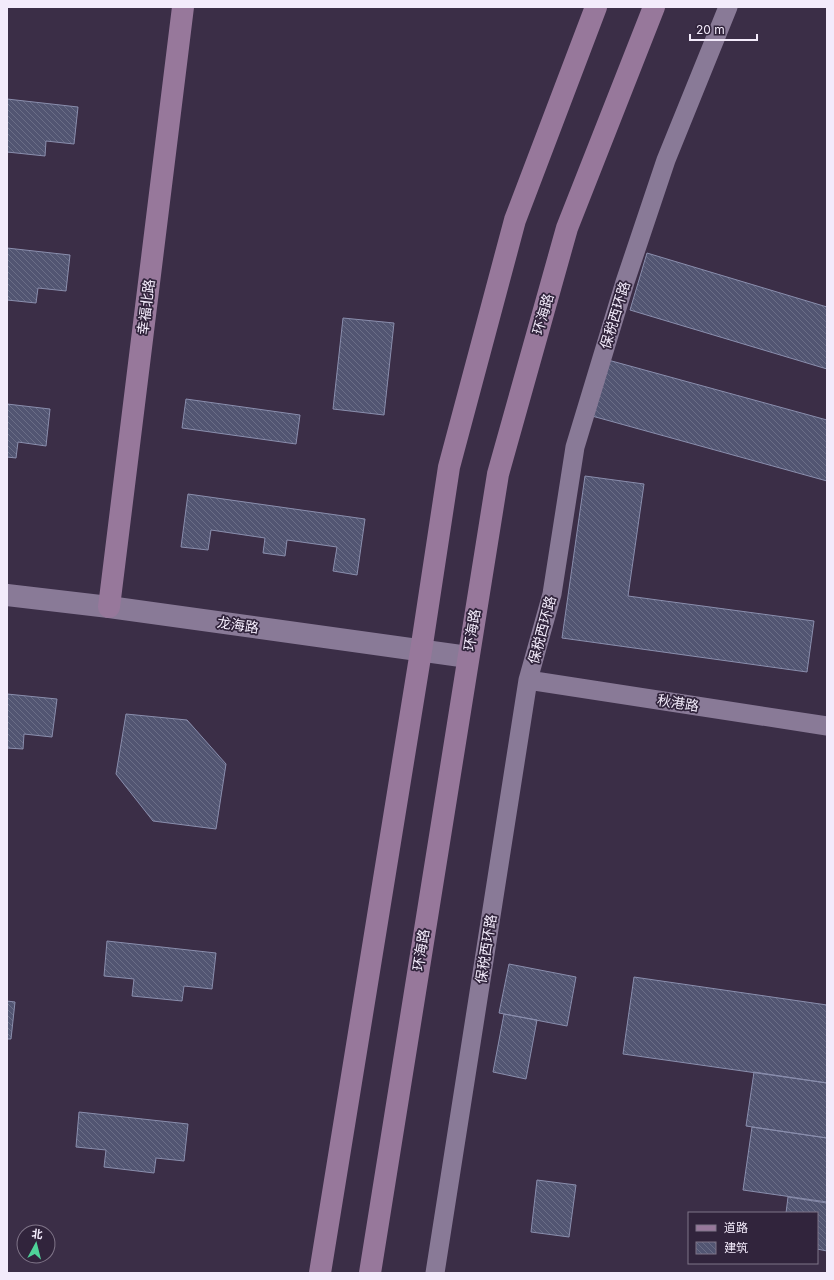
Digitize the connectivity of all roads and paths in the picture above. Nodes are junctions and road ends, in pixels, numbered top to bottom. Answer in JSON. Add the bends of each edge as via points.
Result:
{"nodes":[{"id":1,"x":184,"y":7,"type":"edge"},
{"id":2,"x":654,"y":7,"type":"edge"},
{"id":3,"x":728,"y":7,"type":"edge"},
{"id":4,"x":594,"y":12,"type":"edge"},
{"id":5,"x":7,"y":594,"type":"edge"},
{"id":6,"x":109,"y":607,"type":"junction"},
{"id":7,"x":421,"y":651,"type":"junction"},
{"id":8,"x":468,"y":657,"type":"junction"},
{"id":9,"x":528,"y":680,"type":"junction"},
{"id":10,"x":827,"y":726,"type":"edge"},
{"id":11,"x":320,"y":1273,"type":"edge"},
{"id":12,"x":370,"y":1273,"type":"edge"},
{"id":13,"x":435,"y":1273,"type":"edge"}],
"edges":[{"from":1,"to":6,"type":"main road","name":"幸福北路"},
{"from":2,"to":8,"type":"main road","name":"环海路","via":[[567,228],[498,474]]},
{"from":3,"to":9,"type":"street","name":"保税西环路","via":[[666,160],[625,282],[575,447],[552,594]]},
{"from":4,"to":7,"type":"main road","via":[[515,220],[449,467]]},
{"from":5,"to":6,"type":"street","name":"龙海路"},
{"from":6,"to":7,"type":"street","name":"龙海路"},
{"from":7,"to":8,"type":"street","name":"龙海路"},
{"from":7,"to":11,"type":"main road"},
{"from":8,"to":12,"type":"main road","name":"环海路"},
{"from":9,"to":10,"type":"street","name":"秋港路"},
{"from":9,"to":13,"type":"street","name":"保税西环路"}]}
